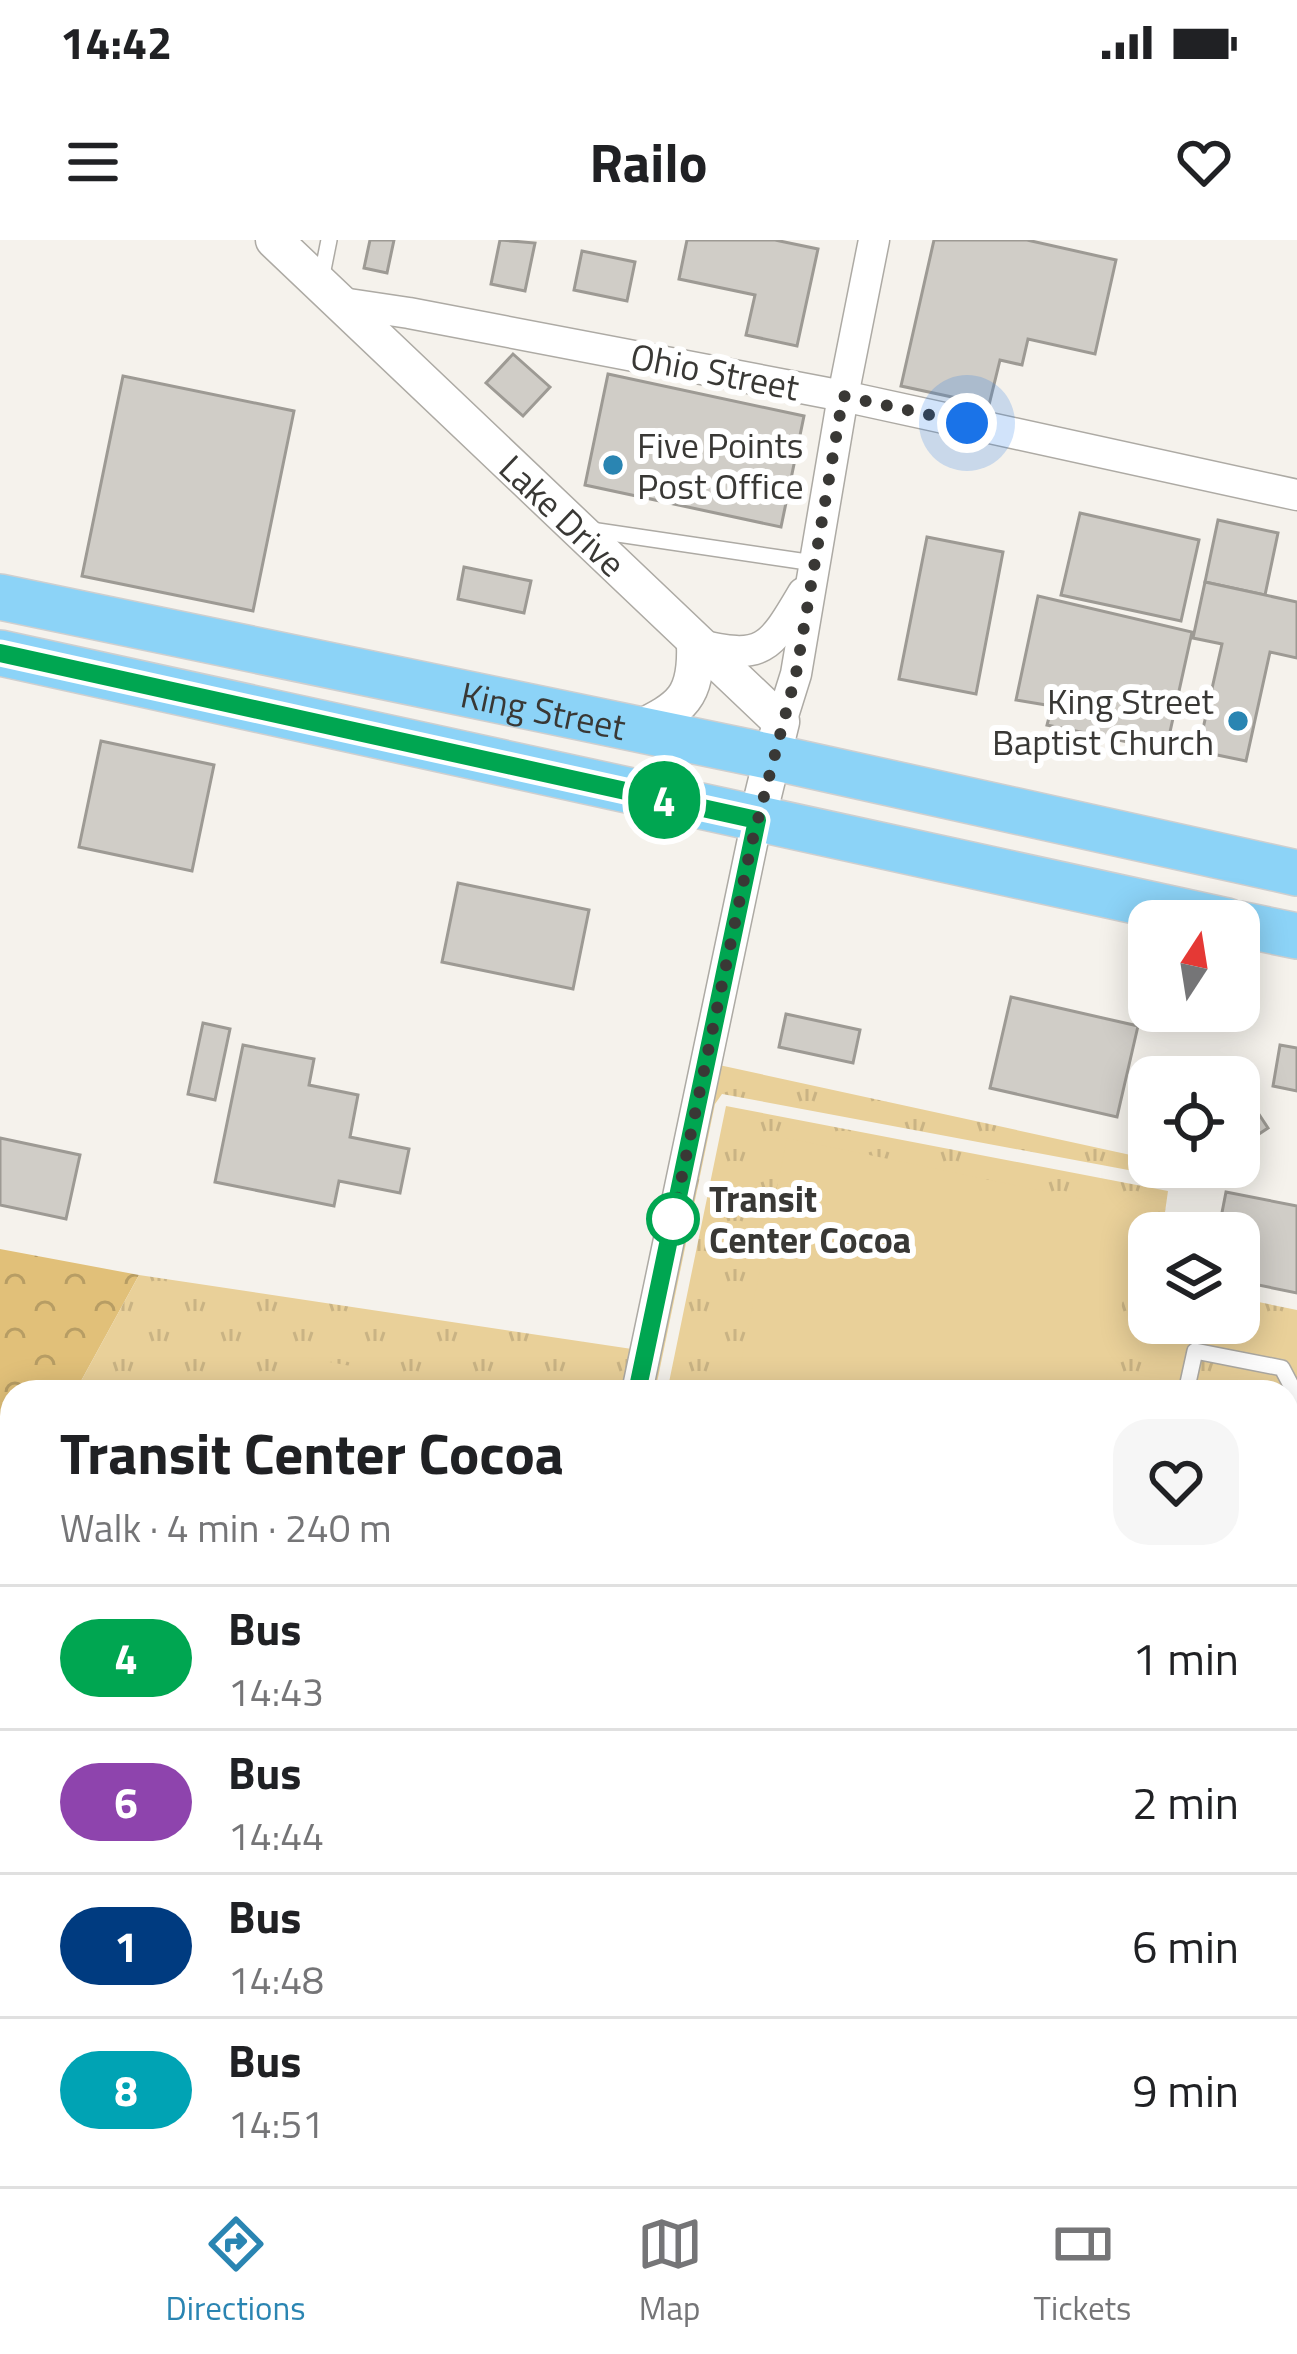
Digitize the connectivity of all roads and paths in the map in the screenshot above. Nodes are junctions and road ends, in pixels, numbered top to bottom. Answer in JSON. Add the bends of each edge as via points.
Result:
{"nodes":[{"id":1,"x":274,"y":240,"type":"edge"},
{"id":2,"x":329,"y":240,"type":"edge"},
{"id":3,"x":874,"y":240,"type":"edge"},
{"id":4,"x":331,"y":293,"type":"junction"},
{"id":5,"x":843,"y":396,"type":"junction"},
{"id":6,"x":1297,"y":495,"type":"edge"},
{"id":7,"x":582,"y":529,"type":"junction"},
{"id":8,"x":813,"y":570,"type":"junction"},
{"id":9,"x":0,"y":597,"type":"edge"},
{"id":10,"x":695,"y":644,"type":"junction"},
{"id":11,"x":0,"y":653,"type":"edge"},
{"id":12,"x":637,"y":730,"type":"junction"},
{"id":13,"x":776,"y":739,"type":"junction"},
{"id":14,"x":757,"y":820,"type":"junction"},
{"id":15,"x":1297,"y":873,"type":"edge"},
{"id":16,"x":1129,"y":900,"type":"edge"},
{"id":17,"x":1260,"y":928,"type":"edge"},
{"id":18,"x":1297,"y":936,"type":"edge"},
{"id":19,"x":640,"y":1380,"type":"edge"},
{"id":20,"x":1189,"y":1380,"type":"edge"},
{"id":21,"x":1288,"y":1380,"type":"edge"}],
"edges":[{"from":1,"to":4,"type":"street","name":"Lake Drive"},
{"from":2,"to":4,"type":"lane"},
{"from":3,"to":5,"type":"street"},
{"from":4,"to":5,"type":"street","name":"Ohio Street"},
{"from":4,"to":7,"type":"street","name":"Lake Drive"},
{"from":5,"to":6,"type":"street","name":"Ohio Street"},
{"from":5,"to":8,"type":"street"},
{"from":7,"to":8,"type":"lane"},
{"from":7,"to":10,"type":"street","name":"Lake Drive"},
{"from":8,"to":10,"type":"street","via":[[775,640],[759,651]]},
{"from":8,"to":13,"type":"street"},
{"from":9,"to":12,"type":"main road","name":"King Street"},
{"from":10,"to":12,"type":"street","via":[[686,700]]},
{"from":10,"to":13,"type":"street","name":"Lake Drive"},
{"from":11,"to":14,"type":"main road","name":"King Street"},
{"from":12,"to":13,"type":"main road","name":"King Street"},
{"from":13,"to":14,"type":"street"},
{"from":13,"to":15,"type":"main road","name":"King Street"},
{"from":14,"to":16,"type":"main road","name":"King Street"},
{"from":14,"to":19,"type":"street"},
{"from":17,"to":18,"type":"main road"},
{"from":20,"to":21,"type":"lane","via":[[1195,1351],[1282,1368]]}]}
